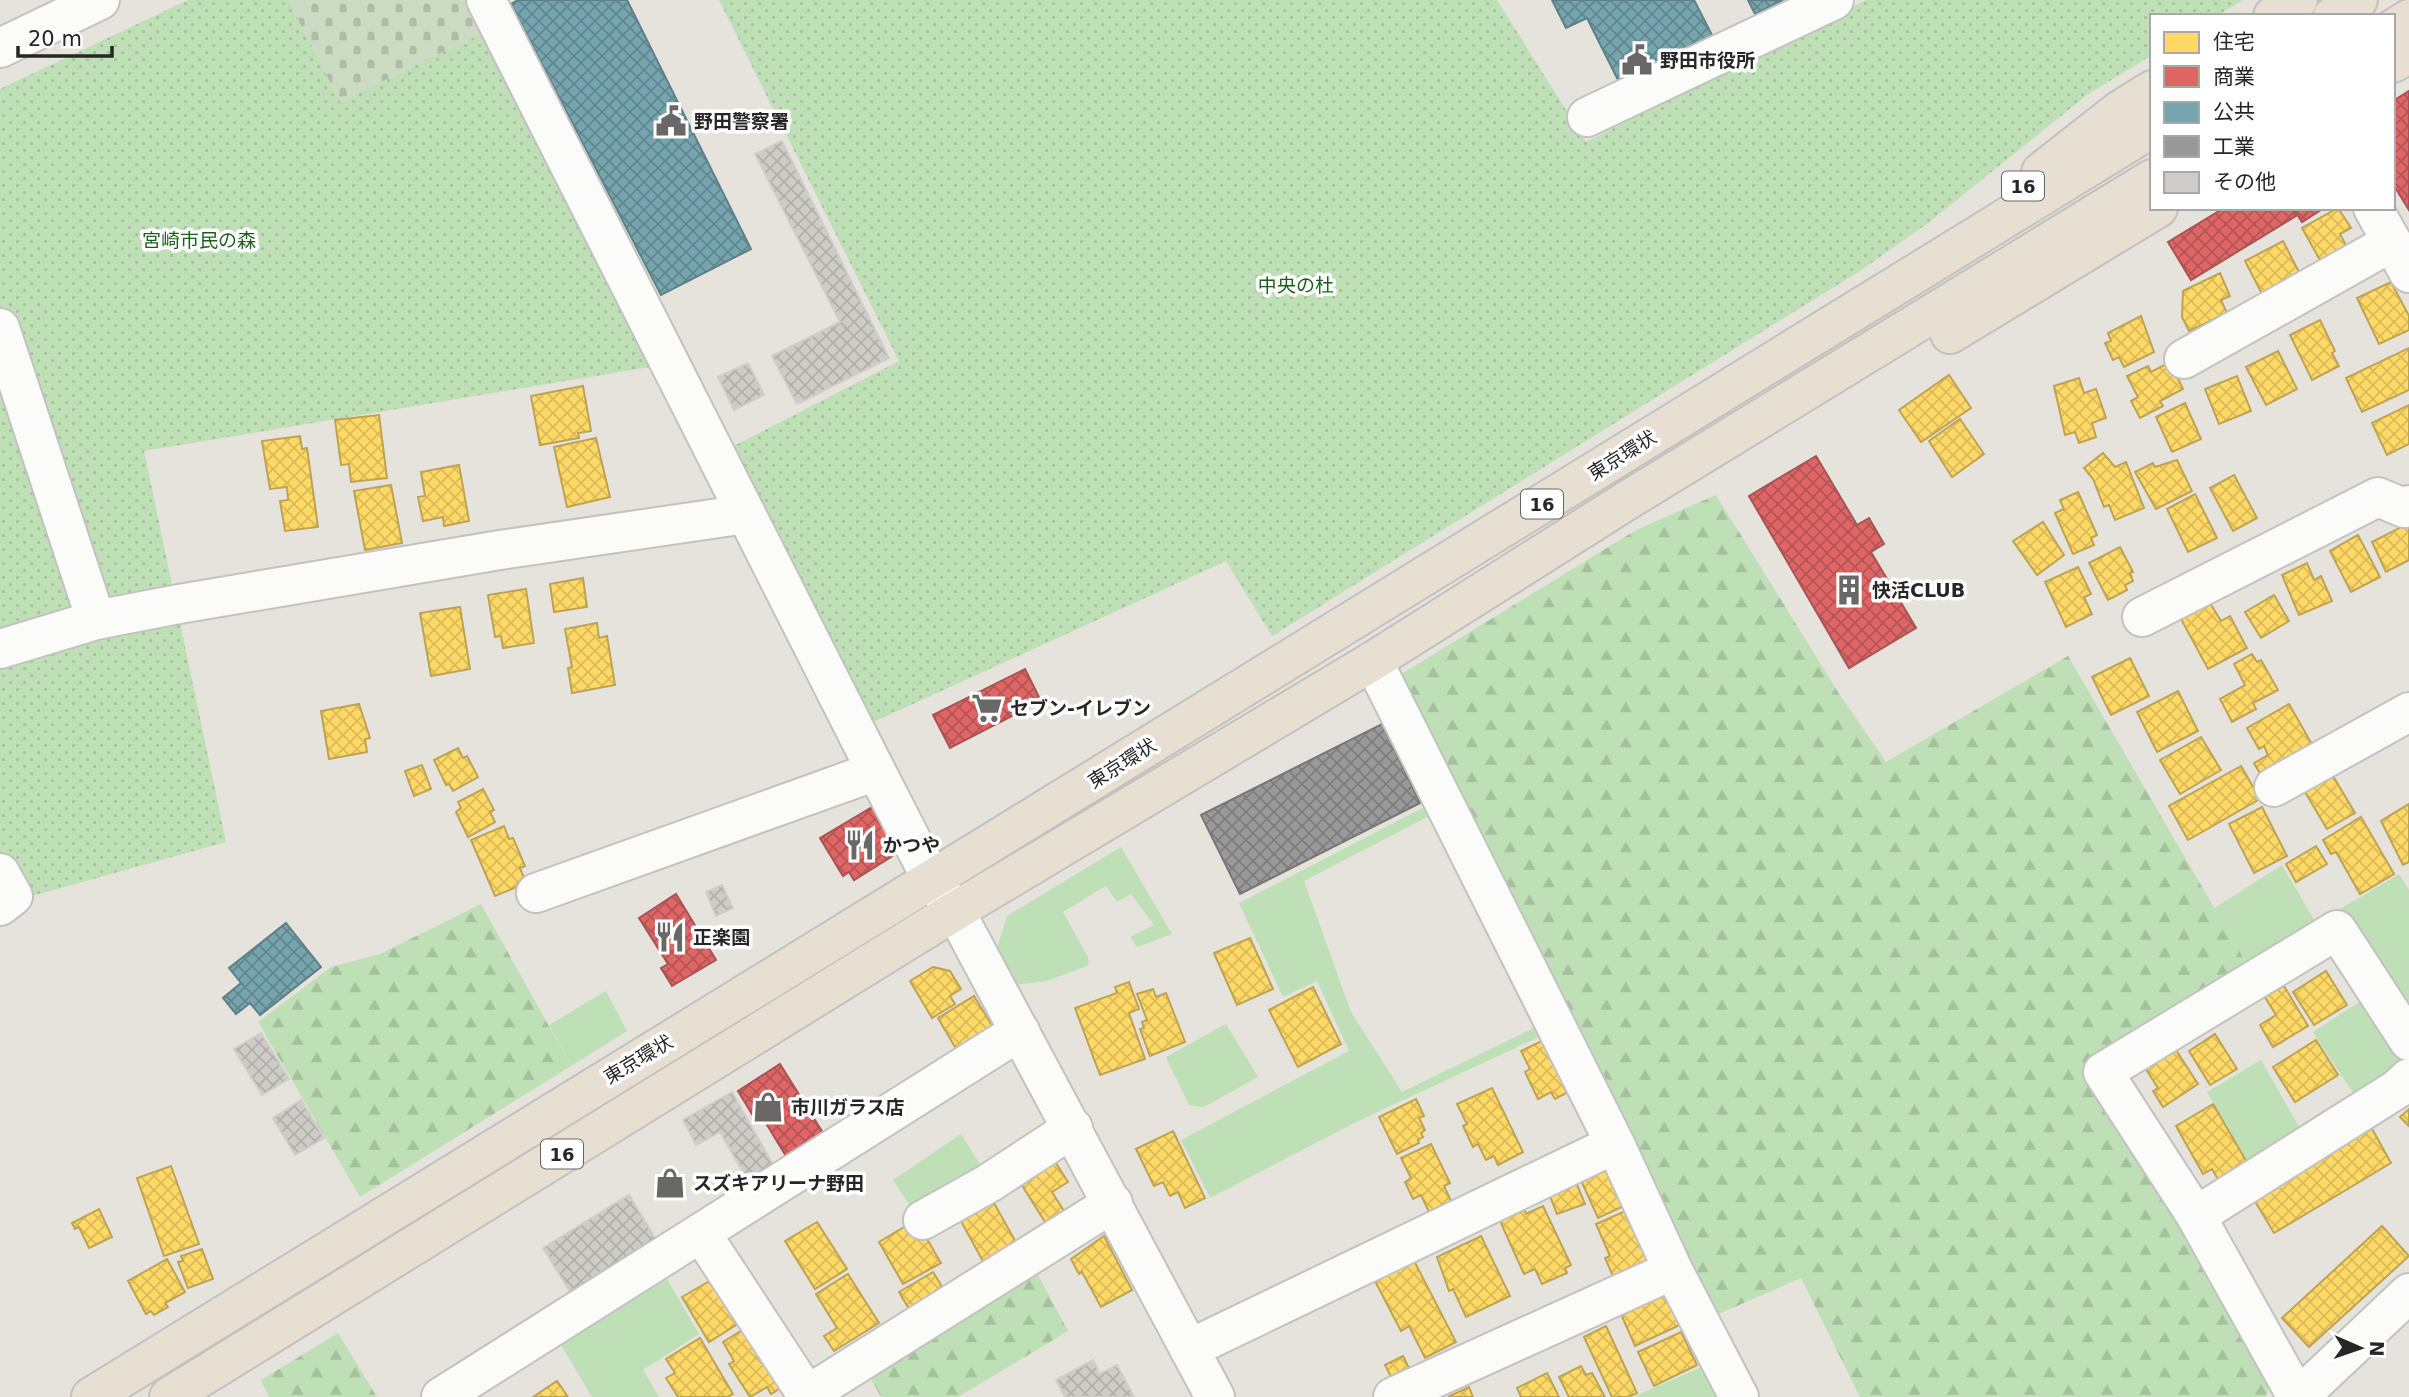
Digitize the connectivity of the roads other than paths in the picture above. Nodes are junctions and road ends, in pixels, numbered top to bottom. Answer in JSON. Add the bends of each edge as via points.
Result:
{"nodes":[{"id":1,"x":100,"y":0,"type":"edge"},
{"id":2,"x":486,"y":0,"type":"edge"},
{"id":3,"x":1834,"y":0,"type":"edge"},
{"id":4,"x":2298,"y":0,"type":"edge"},
{"id":5,"x":2358,"y":0,"type":"edge"},
{"id":6,"x":2276,"y":14,"type":"edge"},
{"id":7,"x":2336,"y":14,"type":"edge"},
{"id":8,"x":0,"y":48,"type":"edge"},
{"id":9,"x":2150,"y":91,"type":"edge"},
{"id":10,"x":1587,"y":117,"type":"dead end"},
{"id":11,"x":2150,"y":129,"type":"edge"},
{"id":12,"x":2150,"y":180,"type":"edge"},
{"id":13,"x":2155,"y":210,"type":"edge"},
{"id":14,"x":2374,"y":210,"type":"edge"},
{"id":15,"x":2401,"y":258,"type":"edge"},
{"id":16,"x":1897,"y":286,"type":"junction"},
{"id":17,"x":0,"y":328,"type":"edge"},
{"id":18,"x":2185,"y":359,"type":"dead end"},
{"id":19,"x":1631,"y":498,"type":"junction"},
{"id":20,"x":2409,"y":505,"type":"edge"},
{"id":21,"x":746,"y":514,"type":"junction"},
{"id":22,"x":2142,"y":617,"type":"dead end"},
{"id":23,"x":96,"y":620,"type":"junction"},
{"id":24,"x":0,"y":649,"type":"edge"},
{"id":25,"x":1373,"y":661,"type":"junction"},
{"id":26,"x":2409,"y":712,"type":"edge"},
{"id":27,"x":876,"y":771,"type":"junction"},
{"id":28,"x":2274,"y":787,"type":"dead end"},
{"id":29,"x":0,"y":873,"type":"edge"},
{"id":30,"x":932,"y":880,"type":"junction"},
{"id":31,"x":536,"y":893,"type":"dead end"},
{"id":32,"x":0,"y":906,"type":"edge"},
{"id":33,"x":955,"y":911,"type":"junction"},
{"id":34,"x":1020,"y":1031,"type":"junction"},
{"id":35,"x":2409,"y":1041,"type":"edge"},
{"id":36,"x":2409,"y":1078,"type":"edge"},
{"id":37,"x":1073,"y":1128,"type":"junction"},
{"id":38,"x":1615,"y":1144,"type":"junction"},
{"id":39,"x":1113,"y":1203,"type":"junction"},
{"id":40,"x":2196,"y":1216,"type":"junction"},
{"id":41,"x":923,"y":1220,"type":"dead end"},
{"id":42,"x":701,"y":1233,"type":"junction"},
{"id":43,"x":1673,"y":1270,"type":"junction"},
{"id":44,"x":2409,"y":1293,"type":"edge"},
{"id":45,"x":1189,"y":1349,"type":"junction"},
{"id":46,"x":1204,"y":1393,"type":"edge"},
{"id":47,"x":806,"y":1396,"type":"edge"},
{"id":48,"x":91,"y":1397,"type":"edge"},
{"id":49,"x":169,"y":1397,"type":"edge"},
{"id":50,"x":441,"y":1397,"type":"edge"},
{"id":51,"x":1393,"y":1397,"type":"edge"},
{"id":52,"x":1739,"y":1397,"type":"edge"},
{"id":53,"x":2298,"y":1397,"type":"edge"}],
"edges":[{"from":1,"to":8,"type":"street"},
{"from":2,"to":21,"type":"street"},
{"from":3,"to":10,"type":"street"},
{"from":4,"to":6,"type":"highway"},
{"from":5,"to":7,"type":"highway"},
{"from":9,"to":16,"type":"highway","number":"16"},
{"from":11,"to":16,"type":"highway","name":"東京環状","number":"16"},
{"from":12,"to":19,"type":"highway","number":"16"},
{"from":13,"to":19,"type":"highway","number":"16","via":[[1845,397]]},
{"from":14,"to":15,"type":"street"},
{"from":15,"to":18,"type":"street"},
{"from":16,"to":30,"type":"highway","name":"東京環状","number":"16"},
{"from":17,"to":23,"type":"street"},
{"from":19,"to":25,"type":"highway","number":"16"},
{"from":20,"to":22,"type":"street","via":[[2404,508],[2378,497]]},
{"from":21,"to":23,"type":"street","via":[[500,550]]},
{"from":21,"to":27,"type":"street"},
{"from":23,"to":24,"type":"street"},
{"from":25,"to":33,"type":"highway","number":"16"},
{"from":25,"to":38,"type":"street"},
{"from":26,"to":28,"type":"street"},
{"from":27,"to":30,"type":"street"},
{"from":27,"to":31,"type":"street"},
{"from":29,"to":32,"type":"street","via":[[13,896]]},
{"from":30,"to":33,"type":"street"},
{"from":30,"to":48,"type":"highway","name":"東京環状","number":"16"},
{"from":33,"to":34,"type":"street"},
{"from":33,"to":49,"type":"highway","number":"16"},
{"from":34,"to":37,"type":"street"},
{"from":34,"to":42,"type":"street"},
{"from":35,"to":40,"type":"street","via":[[2337,930],[2103,1072]]},
{"from":36,"to":40,"type":"street","via":[[2397,1090]]},
{"from":37,"to":39,"type":"street"},
{"from":37,"to":41,"type":"street"},
{"from":38,"to":43,"type":"street"},
{"from":38,"to":45,"type":"street"},
{"from":39,"to":45,"type":"street"},
{"from":39,"to":47,"type":"street"},
{"from":40,"to":53,"type":"street"},
{"from":42,"to":47,"type":"street"},
{"from":42,"to":50,"type":"street"},
{"from":43,"to":51,"type":"street"},
{"from":43,"to":52,"type":"street"},
{"from":44,"to":53,"type":"street"},
{"from":45,"to":46,"type":"street"}]}
